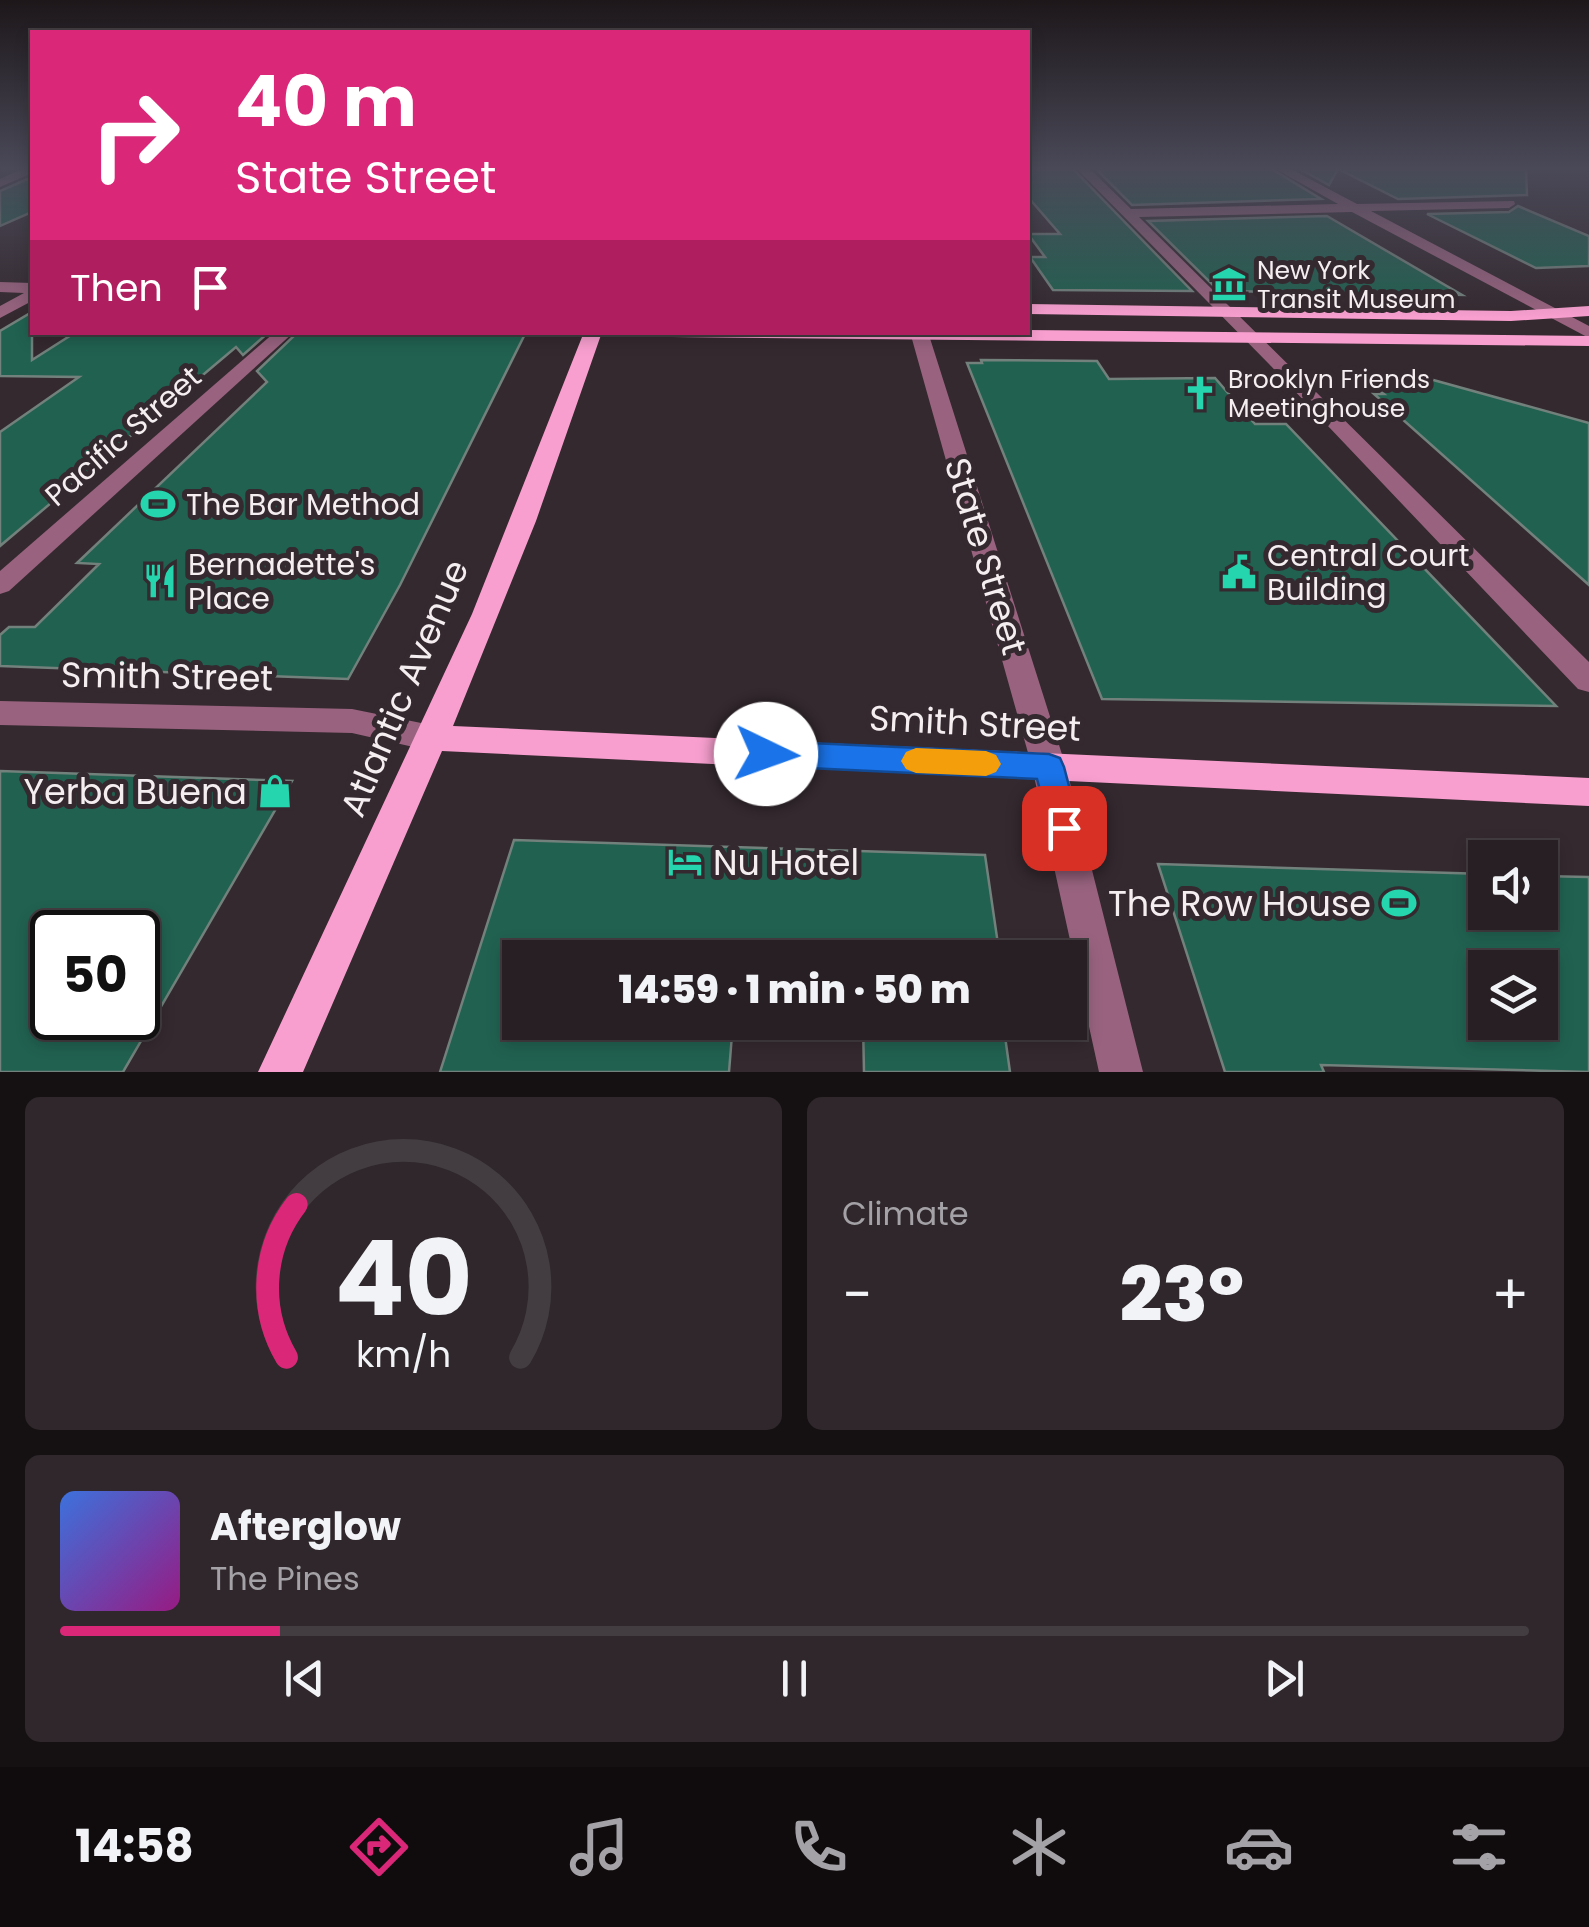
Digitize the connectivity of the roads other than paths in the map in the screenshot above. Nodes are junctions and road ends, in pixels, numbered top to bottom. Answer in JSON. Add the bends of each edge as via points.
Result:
{"nodes":[{"id":1,"x":1133,"y":218,"type":"edge"},
{"id":2,"x":1371,"y":218,"type":"edge"},
{"id":3,"x":0,"y":288,"type":"edge"},
{"id":4,"x":30,"y":291,"type":"edge"},
{"id":5,"x":30,"y":292,"type":"edge"},
{"id":6,"x":1030,"y":309,"type":"edge"},
{"id":7,"x":1225,"y":310,"type":"junction"},
{"id":8,"x":1589,"y":312,"type":"edge"},
{"id":9,"x":0,"y":313,"type":"edge"},
{"id":10,"x":1554,"y":315,"type":"junction"},
{"id":11,"x":1589,"y":333,"type":"edge"},
{"id":12,"x":283,"y":335,"type":"edge"},
{"id":13,"x":592,"y":335,"type":"edge"},
{"id":14,"x":920,"y":335,"type":"edge"},
{"id":15,"x":1004,"y":335,"type":"edge"},
{"id":16,"x":1254,"y":338,"type":"junction"},
{"id":17,"x":1589,"y":342,"type":"edge"},
{"id":18,"x":0,"y":585,"type":"edge"},
{"id":19,"x":1589,"y":681,"type":"edge"},
{"id":20,"x":0,"y":712,"type":"edge"},
{"id":21,"x":431,"y":738,"type":"junction"},
{"id":22,"x":1049,"y":767,"type":"junction"},
{"id":23,"x":1589,"y":792,"type":"edge"},
{"id":24,"x":280,"y":1072,"type":"edge"},
{"id":25,"x":1120,"y":1072,"type":"edge"}],
"edges":[{"from":1,"to":7,"type":"street"},
{"from":2,"to":10,"type":"street"},
{"from":3,"to":4,"type":"street"},
{"from":5,"to":9,"type":"street"},
{"from":6,"to":7,"type":"main road"},
{"from":7,"to":10,"type":"main road"},
{"from":7,"to":16,"type":"street"},
{"from":8,"to":10,"type":"main road"},
{"from":10,"to":11,"type":"street"},
{"from":12,"to":18,"type":"street","name":"Pacific Street"},
{"from":13,"to":21,"type":"main road","name":"Atlantic Avenue"},
{"from":14,"to":22,"type":"street","name":"State Street"},
{"from":15,"to":16,"type":"main road"},
{"from":16,"to":17,"type":"main road"},
{"from":16,"to":19,"type":"street"},
{"from":20,"to":21,"type":"street","name":"Smith Street","via":[[352,721]]},
{"from":21,"to":22,"type":"main road","name":"Smith Street"},
{"from":21,"to":24,"type":"main road","name":"Atlantic Avenue"},
{"from":22,"to":23,"type":"main road","name":"Smith Street"},
{"from":22,"to":25,"type":"street","name":"State Street"}]}
